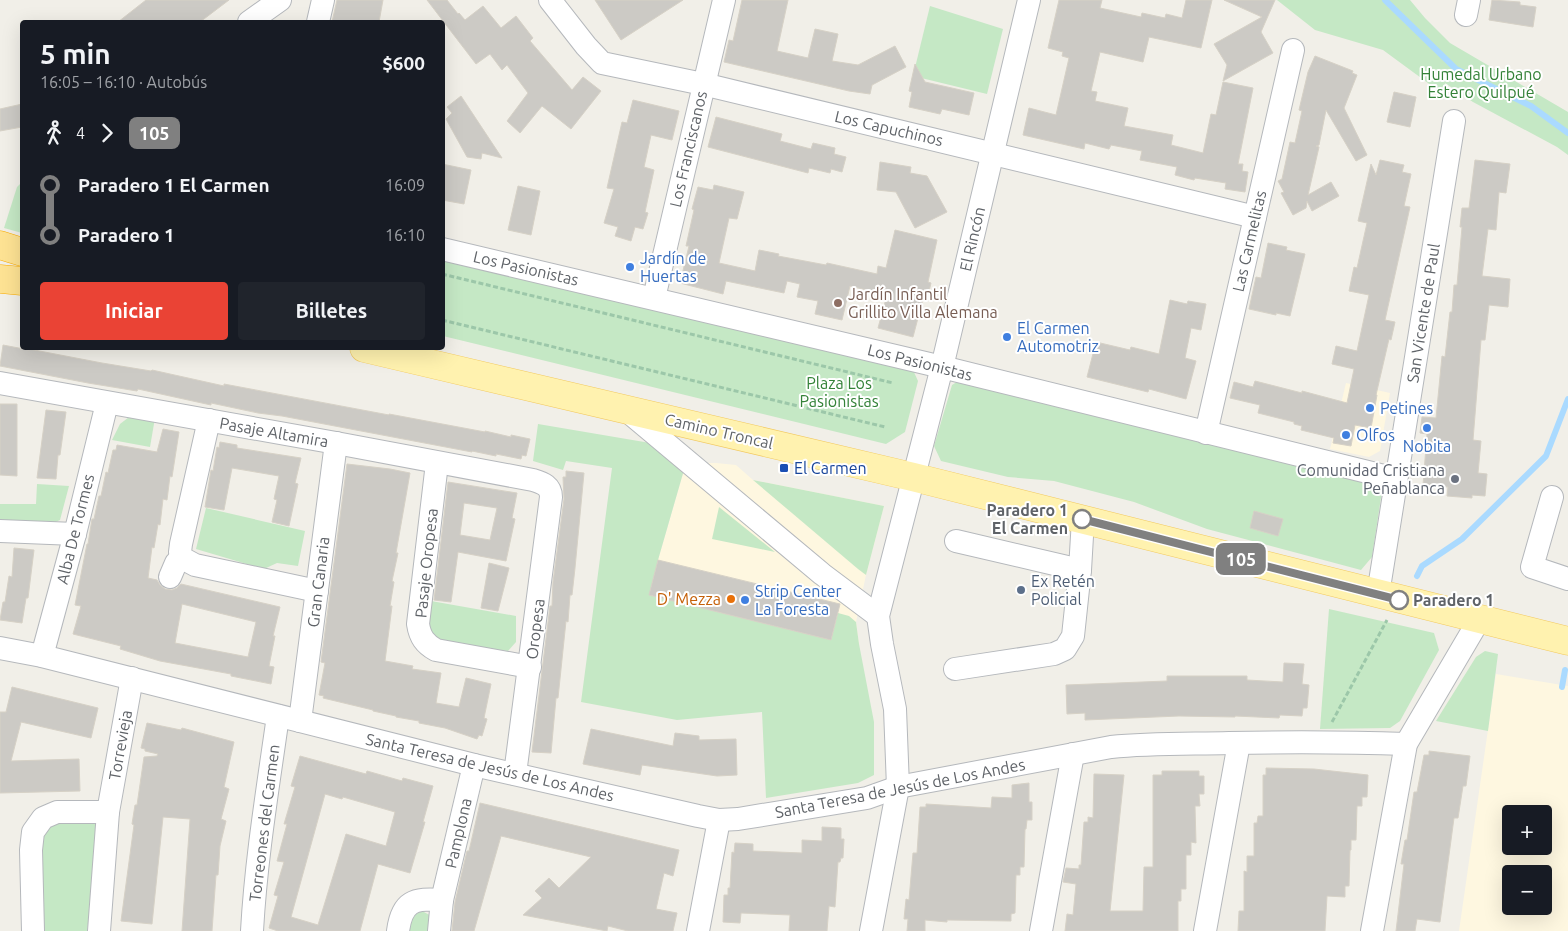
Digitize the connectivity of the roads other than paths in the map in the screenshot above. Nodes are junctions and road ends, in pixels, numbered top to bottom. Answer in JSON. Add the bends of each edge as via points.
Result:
{"nodes":[{"id":1,"x":280,"y":0,"type":"edge"},
{"id":2,"x":323,"y":0,"type":"edge"},
{"id":3,"x":550,"y":0,"type":"edge"},
{"id":4,"x":724,"y":0,"type":"edge"},
{"id":5,"x":1029,"y":0,"type":"edge"},
{"id":6,"x":252,"y":20,"type":"edge"},
{"id":7,"x":318,"y":20,"type":"edge"},
{"id":8,"x":1293,"y":50,"type":"dead end"},
{"id":9,"x":703,"y":84,"type":"junction"},
{"id":10,"x":1454,"y":121,"type":"dead end"},
{"id":11,"x":993,"y":152,"type":"junction"},
{"id":12,"x":1255,"y":217,"type":"junction"},
{"id":13,"x":0,"y":245,"type":"edge"},
{"id":14,"x":445,"y":249,"type":"edge"},
{"id":15,"x":20,"y":251,"type":"edge"},
{"id":16,"x":0,"y":263,"type":"edge"},
{"id":17,"x":20,"y":268,"type":"edge"},
{"id":18,"x":0,"y":279,"type":"edge"},
{"id":19,"x":20,"y":282,"type":"edge"},
{"id":20,"x":654,"y":298,"type":"junction"},
{"id":21,"x":373,"y":350,"type":"edge"},
{"id":22,"x":942,"y":367,"type":"junction"},
{"id":23,"x":0,"y":384,"type":"edge"},
{"id":24,"x":107,"y":403,"type":"junction"},
{"id":25,"x":625,"y":409,"type":"junction"},
{"id":26,"x":209,"y":420,"type":"junction"},
{"id":27,"x":1206,"y":432,"type":"junction"},
{"id":28,"x":336,"y":443,"type":"junction"},
{"id":29,"x":437,"y":463,"type":"junction"},
{"id":30,"x":913,"y":477,"type":"junction"},
{"id":31,"x":1396,"y":479,"type":"junction"},
{"id":32,"x":547,"y":486,"type":"joint"},
{"id":33,"x":1552,"y":497,"type":"dead end"},
{"id":34,"x":1082,"y":519,"type":"junction"},
{"id":35,"x":0,"y":530,"type":"edge"},
{"id":36,"x":75,"y":534,"type":"junction"},
{"id":37,"x":956,"y":541,"type":"dead end"},
{"id":38,"x":182,"y":558,"type":"junction"},
{"id":39,"x":1080,"y":570,"type":"junction"},
{"id":40,"x":170,"y":577,"type":"dead end"},
{"id":41,"x":1568,"y":579,"type":"edge"},
{"id":42,"x":316,"y":591,"type":"junction"},
{"id":43,"x":1388,"y":597,"type":"junction"},
{"id":44,"x":878,"y":616,"type":"junction"},
{"id":45,"x":1479,"y":620,"type":"junction"},
{"id":46,"x":1568,"y":641,"type":"edge"},
{"id":47,"x":0,"y":648,"type":"edge"},
{"id":48,"x":42,"y":656,"type":"junction"},
{"id":49,"x":530,"y":667,"type":"junction"},
{"id":50,"x":954,"y":669,"type":"dead end"},
{"id":51,"x":132,"y":678,"type":"junction"},
{"id":52,"x":278,"y":716,"type":"junction"},
{"id":53,"x":300,"y":721,"type":"junction"},
{"id":54,"x":1239,"y":743,"type":"junction"},
{"id":55,"x":1406,"y":744,"type":"junction"},
{"id":56,"x":1072,"y":754,"type":"junction"},
{"id":57,"x":474,"y":765,"type":"junction"},
{"id":58,"x":515,"y":774,"type":"junction"},
{"id":59,"x":898,"y":787,"type":"junction"},
{"id":60,"x":108,"y":812,"type":"junction"},
{"id":61,"x":719,"y":820,"type":"junction"},
{"id":62,"x":442,"y":900,"type":"junction"},
{"id":63,"x":33,"y":931,"type":"edge"},
{"id":64,"x":99,"y":931,"type":"edge"},
{"id":65,"x":252,"y":931,"type":"edge"},
{"id":66,"x":398,"y":931,"type":"edge"},
{"id":67,"x":440,"y":931,"type":"edge"},
{"id":68,"x":698,"y":931,"type":"edge"},
{"id":69,"x":871,"y":931,"type":"edge"},
{"id":70,"x":1041,"y":931,"type":"edge"},
{"id":71,"x":1205,"y":931,"type":"edge"},
{"id":72,"x":1372,"y":931,"type":"edge"}],
"edges":[{"from":1,"to":6,"type":"street"},
{"from":2,"to":7,"type":"street"},
{"from":3,"to":9,"type":"street","name":"Los Capuchinos","via":[[602,63]]},
{"from":4,"to":9,"type":"street","name":"Los Franciscanos"},
{"from":5,"to":11,"type":"street","name":"El Rincón"},
{"from":8,"to":12,"type":"street","name":"Las Carmelitas"},
{"from":9,"to":11,"type":"street","name":"Los Capuchinos"},
{"from":9,"to":20,"type":"street","name":"Los Franciscanos"},
{"from":10,"to":31,"type":"street","name":"San Vicente de Paul"},
{"from":11,"to":12,"type":"street","name":"Los Capuchinos"},
{"from":11,"to":22,"type":"street","name":"El Rincón"},
{"from":12,"to":27,"type":"street","name":"Las Carmelitas"},
{"from":13,"to":15,"type":"highway"},
{"from":14,"to":20,"type":"street","name":"Los Pasionistas"},
{"from":16,"to":17,"type":"highway"},
{"from":18,"to":19,"type":"highway"},
{"from":20,"to":22,"type":"street","name":"Los Pasionistas"},
{"from":21,"to":25,"type":"main road","name":"Camino Troncal"},
{"from":22,"to":27,"type":"street","name":"Los Pasionistas"},
{"from":22,"to":30,"type":"street","name":"El Rincón"},
{"from":23,"to":24,"type":"street","name":"Pasaje Altamira"},
{"from":24,"to":26,"type":"street","name":"Pasaje Altamira"},
{"from":24,"to":36,"type":"street","name":"Alba De Tormes"},
{"from":25,"to":30,"type":"main road","name":"Camino Troncal"},
{"from":25,"to":44,"type":"street","via":[[822,574]]},
{"from":26,"to":28,"type":"street","name":"Pasaje Altamira"},
{"from":26,"to":38,"type":"street","via":[[181,544]]},
{"from":27,"to":31,"type":"street","name":"Los Pasionistas"},
{"from":28,"to":29,"type":"street","name":"Pasaje Altamira"},
{"from":28,"to":42,"type":"street","name":"Gran Canaria"},
{"from":29,"to":32,"type":"street","name":"Pasaje Altamira","via":[[533,480]]},
{"from":29,"to":49,"type":"street","name":"Pasaje Oropesa","via":[[418,624],[420,632],[427,645],[436,650]]},
{"from":30,"to":34,"type":"main road","name":"Camino Troncal"},
{"from":30,"to":44,"type":"street","name":"El Rincón"},
{"from":31,"to":43,"type":"street","name":"San Vicente de Paul"},
{"from":32,"to":49,"type":"street","name":"Oropesa","via":[[551,497]]},
{"from":33,"to":41,"type":"street","via":[[1532,567]]},
{"from":34,"to":39,"type":"street"},
{"from":34,"to":43,"type":"main road","name":"Camino Troncal"},
{"from":35,"to":36,"type":"street"},
{"from":36,"to":48,"type":"street","name":"Alba De Tormes"},
{"from":37,"to":39,"type":"street"},
{"from":38,"to":40,"type":"street"},
{"from":38,"to":42,"type":"street","via":[[196,565]]},
{"from":39,"to":50,"type":"street","via":[[1073,636],[1065,649],[1054,654]]},
{"from":42,"to":53,"type":"street","name":"Gran Canaria"},
{"from":43,"to":45,"type":"main road","name":"Camino Troncal"},
{"from":44,"to":59,"type":"street","via":[[895,709]]},
{"from":45,"to":46,"type":"main road","name":"Camino Troncal"},
{"from":45,"to":55,"type":"street"},
{"from":47,"to":48,"type":"street","name":"Santa Teresa de Jesús de Los Andes"},
{"from":48,"to":51,"type":"street","name":"Santa Teresa de Jesús de Los Andes"},
{"from":49,"to":58,"type":"street","name":"Oropesa"},
{"from":51,"to":52,"type":"street","name":"Santa Teresa de Jesús de Los Andes"},
{"from":51,"to":60,"type":"street","name":"Torrevieja"},
{"from":52,"to":53,"type":"street","name":"Santa Teresa de Jesús de Los Andes"},
{"from":52,"to":65,"type":"street","name":"Torreones del Carmen"},
{"from":53,"to":57,"type":"street","name":"Santa Teresa de Jesús de Los Andes"},
{"from":54,"to":55,"type":"street","name":"Santa Teresa de Jesús de Los Andes"},
{"from":54,"to":56,"type":"street","name":"Santa Teresa de Jesús de Los Andes","via":[[1140,744]]},
{"from":54,"to":71,"type":"street"},
{"from":55,"to":72,"type":"street"},
{"from":56,"to":59,"type":"street","name":"Santa Teresa de Jesús de Los Andes"},
{"from":56,"to":70,"type":"street"},
{"from":57,"to":58,"type":"street","name":"Santa Teresa de Jesús de Los Andes"},
{"from":57,"to":62,"type":"street","name":"Pamplona"},
{"from":58,"to":61,"type":"street","name":"Santa Teresa de Jesús de Los Andes"},
{"from":59,"to":61,"type":"street","name":"Santa Teresa de Jesús de Los Andes","via":[[867,798]]},
{"from":59,"to":69,"type":"street"},
{"from":60,"to":63,"type":"street","via":[[57,812],[43,818],[33,832]]},
{"from":60,"to":64,"type":"street","name":"Torrevieja"},
{"from":61,"to":68,"type":"street"},
{"from":62,"to":66,"type":"street","via":[[413,902],[405,908]]},
{"from":62,"to":67,"type":"street","name":"Pamplona"}]}
